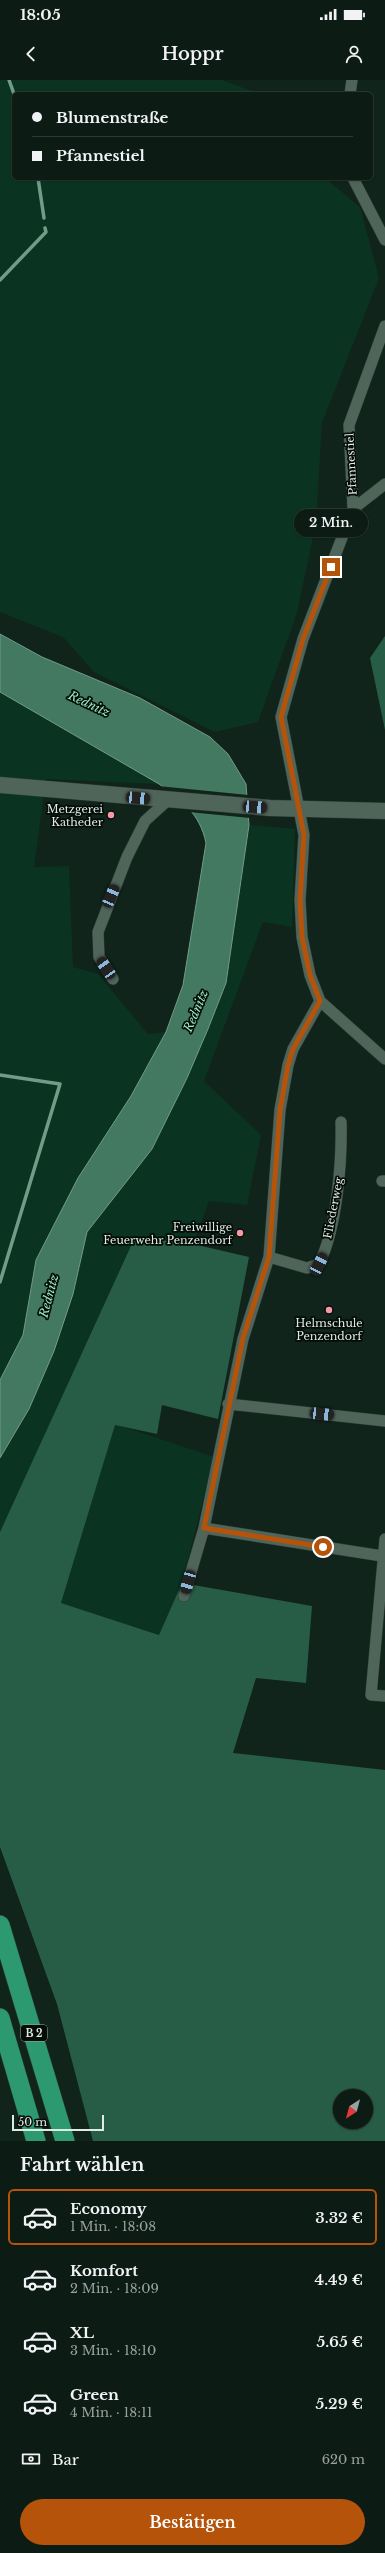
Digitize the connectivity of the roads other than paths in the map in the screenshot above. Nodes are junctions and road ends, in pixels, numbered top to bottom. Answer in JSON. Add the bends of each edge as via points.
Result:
{"nodes":[{"id":1,"x":352,"y":80,"type":"edge"},
{"id":2,"x":350,"y":92,"type":"edge"},
{"id":3,"x":353,"y":180,"type":"edge"},
{"id":4,"x":385,"y":240,"type":"edge"},
{"id":5,"x":385,"y":326,"type":"edge"},
{"id":6,"x":385,"y":484,"type":"edge"},
{"id":7,"x":353,"y":509,"type":"junction"},
{"id":8,"x":0,"y":785,"type":"edge"},
{"id":9,"x":174,"y":801,"type":"junction"},
{"id":10,"x":298,"y":810,"type":"junction"},
{"id":11,"x":385,"y":811,"type":"edge"},
{"id":12,"x":113,"y":978,"type":"dead end"},
{"id":13,"x":320,"y":1001,"type":"junction"},
{"id":14,"x":385,"y":1059,"type":"edge"},
{"id":15,"x":341,"y":1122,"type":"dead end"},
{"id":16,"x":269,"y":1257,"type":"junction"},
{"id":17,"x":228,"y":1404,"type":"junction"},
{"id":18,"x":385,"y":1421,"type":"edge"},
{"id":19,"x":204,"y":1528,"type":"junction"},
{"id":20,"x":385,"y":1539,"type":"edge"},
{"id":21,"x":382,"y":1556,"type":"junction"},
{"id":22,"x":184,"y":1596,"type":"dead end"},
{"id":23,"x":385,"y":1696,"type":"edge"},
{"id":24,"x":0,"y":1925,"type":"edge"},
{"id":25,"x":0,"y":2018,"type":"edge"},
{"id":26,"x":36,"y":2141,"type":"edge"},
{"id":27,"x":66,"y":2141,"type":"edge"}],
"edges":[{"from":1,"to":2,"type":"street"},
{"from":3,"to":4,"type":"street"},
{"from":5,"to":7,"type":"street","name":"Pfannestiel","via":[[349,425]]},
{"from":6,"to":7,"type":"street"},
{"from":7,"to":10,"type":"street","name":"Pfannestiel","via":[[303,639],[281,717]]},
{"from":8,"to":9,"type":"main road"},
{"from":9,"to":10,"type":"main road"},
{"from":9,"to":12,"type":"street","via":[[145,821],[127,858],[98,932],[99,957]]},
{"from":10,"to":11,"type":"main road"},
{"from":10,"to":13,"type":"street","name":"Pfannestiel","via":[[304,835],[300,900],[302,937],[310,975]]},
{"from":13,"to":14,"type":"street"},
{"from":13,"to":16,"type":"street","via":[[293,1049],[288,1065],[280,1110]]},
{"from":15,"to":16,"type":"street","name":"Fliederweg","via":[[342,1158],[338,1187],[324,1253],[319,1264],[307,1268]]},
{"from":16,"to":17,"type":"street","via":[[243,1338]]},
{"from":17,"to":18,"type":"street"},
{"from":17,"to":19,"type":"street"},
{"from":19,"to":21,"type":"street"},
{"from":19,"to":22,"type":"street"},
{"from":20,"to":21,"type":"street"},
{"from":21,"to":23,"type":"street","via":[[371,1695]]},
{"from":24,"to":27,"type":"highway","number":"B 2"},
{"from":25,"to":26,"type":"highway","number":"B 2"}]}
